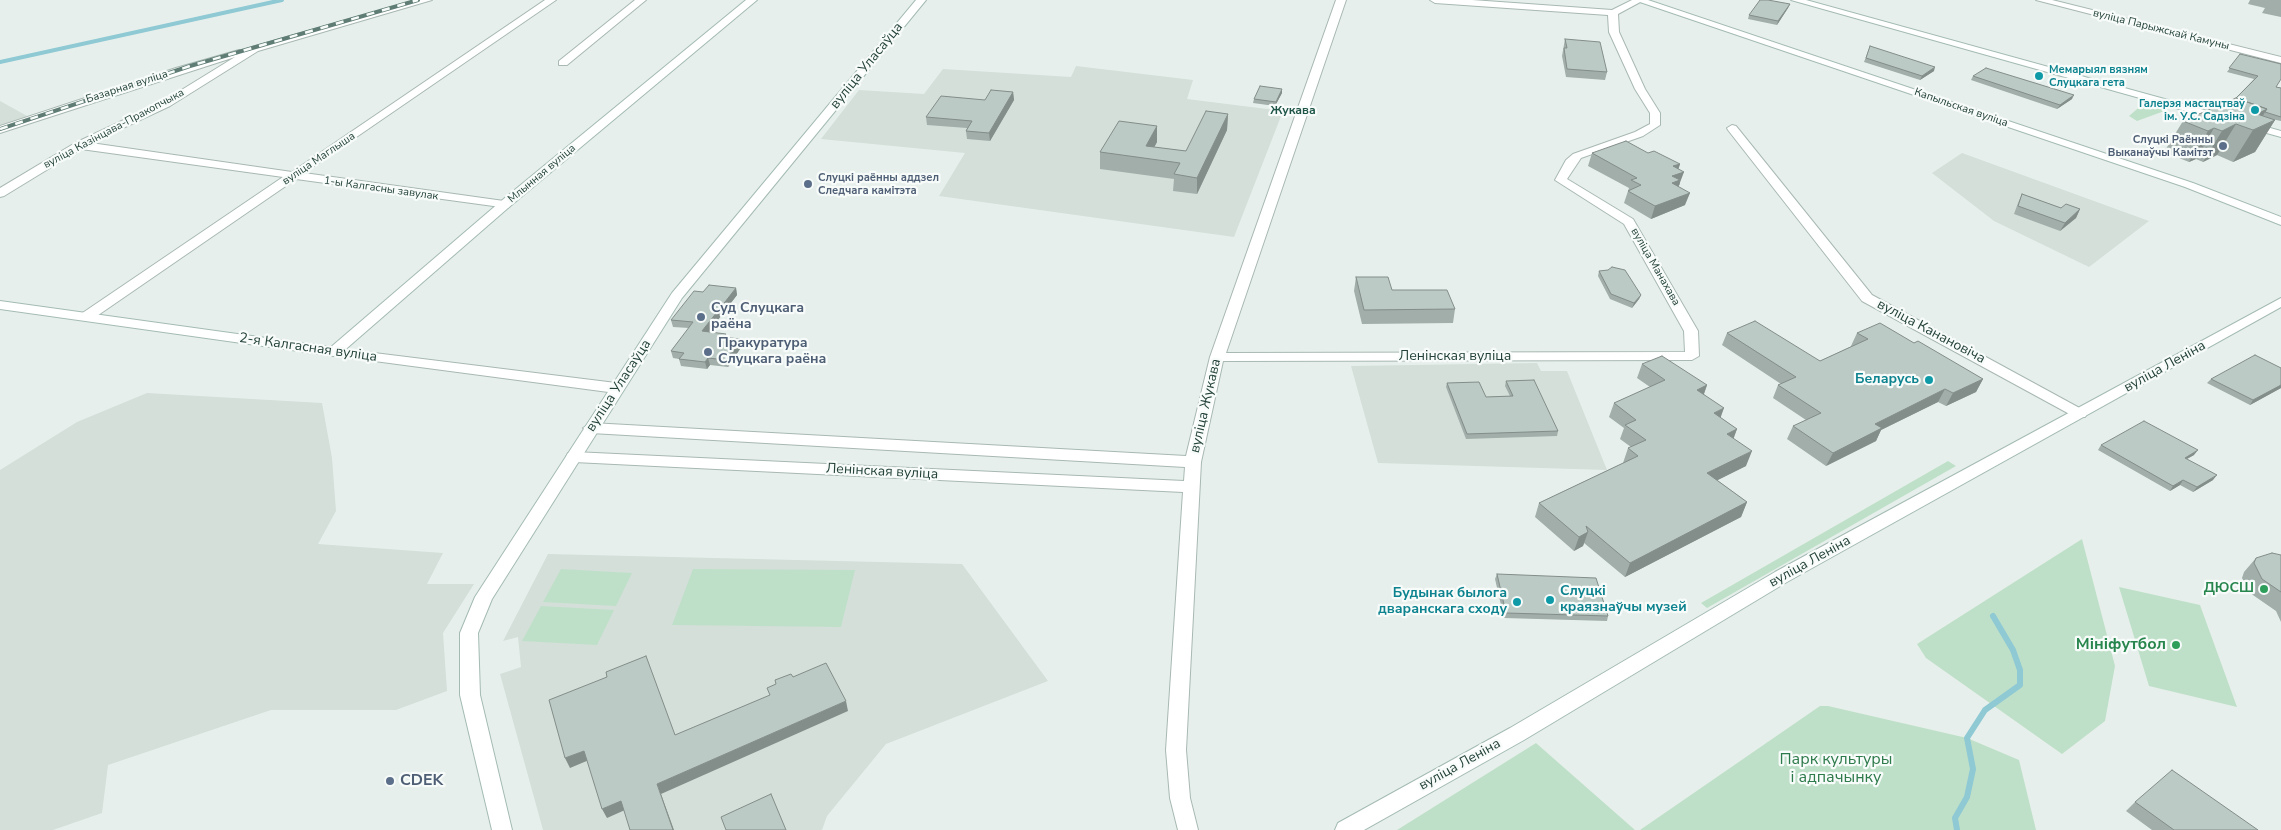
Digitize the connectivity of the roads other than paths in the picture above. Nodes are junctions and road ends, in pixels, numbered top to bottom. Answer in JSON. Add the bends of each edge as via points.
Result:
{"nodes":[{"id":1,"x":427,"y":0,"type":"edge"},
{"id":2,"x":551,"y":0,"type":"edge"},
{"id":3,"x":641,"y":0,"type":"edge"},
{"id":4,"x":752,"y":0,"type":"edge"},
{"id":5,"x":921,"y":0,"type":"edge"},
{"id":6,"x":1341,"y":0,"type":"edge"},
{"id":7,"x":1435,"y":0,"type":"edge"},
{"id":8,"x":1639,"y":0,"type":"edge"},
{"id":9,"x":1797,"y":0,"type":"edge"},
{"id":10,"x":2041,"y":0,"type":"edge"},
{"id":11,"x":1613,"y":13,"type":"junction"},
{"id":12,"x":255,"y":49,"type":"junction"},
{"id":13,"x":2281,"y":60,"type":"edge"},
{"id":14,"x":563,"y":63,"type":"dead end"},
{"id":15,"x":1732,"y":128,"type":"dead end"},
{"id":16,"x":0,"y":130,"type":"edge"},
{"id":17,"x":2281,"y":134,"type":"edge"},
{"id":18,"x":79,"y":145,"type":"junction"},
{"id":19,"x":293,"y":177,"type":"junction"},
{"id":20,"x":0,"y":193,"type":"edge"},
{"id":21,"x":504,"y":206,"type":"junction"},
{"id":22,"x":2281,"y":221,"type":"edge"},
{"id":23,"x":2281,"y":302,"type":"edge"},
{"id":24,"x":0,"y":305,"type":"edge"},
{"id":25,"x":86,"y":317,"type":"junction"},
{"id":26,"x":334,"y":352,"type":"junction"},
{"id":27,"x":1692,"y":356,"type":"joint"},
{"id":28,"x":1217,"y":357,"type":"junction"},
{"id":29,"x":616,"y":388,"type":"junction"},
{"id":30,"x":2080,"y":414,"type":"junction"},
{"id":31,"x":592,"y":428,"type":"junction"},
{"id":32,"x":574,"y":456,"type":"junction"},
{"id":33,"x":1193,"y":462,"type":"junction"},
{"id":34,"x":1190,"y":487,"type":"junction"},
{"id":35,"x":502,"y":830,"type":"edge"},
{"id":36,"x":1188,"y":830,"type":"edge"},
{"id":37,"x":1345,"y":830,"type":"edge"}],
"edges":[{"from":1,"to":12,"type":"street","name":"вуліца Казінцава-Пракопчыка"},
{"from":2,"to":19,"type":"street","name":"вуліца Маглыша"},
{"from":3,"to":14,"type":"street"},
{"from":4,"to":21,"type":"street","name":"Млынная вуліца"},
{"from":5,"to":29,"type":"street","name":"вуліца Уласаўца","via":[[677,296]]},
{"from":6,"to":28,"type":"street","name":"вуліца Жукава"},
{"from":7,"to":11,"type":"street"},
{"from":8,"to":11,"type":"street"},
{"from":8,"to":22,"type":"street","name":"Капыльская вуліца","via":[[2189,185]]},
{"from":9,"to":17,"type":"street"},
{"from":10,"to":13,"type":"street","name":"вуліца Парыжскай Камуны"},
{"from":11,"to":27,"type":"street","name":"вуліца Манахава","via":[[1618,45],[1655,114],[1655,124],[1639,134],[1576,156],[1561,180],[1629,222],[1691,331]]},
{"from":12,"to":16,"type":"street","name":"Базарная вуліца","via":[[180,70]]},
{"from":12,"to":18,"type":"street","name":"вуліца Казінцава-Пракопчыка","via":[[166,104]]},
{"from":15,"to":30,"type":"street","name":"вуліца Канановіча","via":[[1867,298]]},
{"from":18,"to":19,"type":"street","name":"1-ы Калгасны завулак"},
{"from":18,"to":20,"type":"street","name":"вуліца Казінцава-Пракопчыка"},
{"from":19,"to":21,"type":"street","name":"1-ы Калгасны завулак"},
{"from":19,"to":25,"type":"street","name":"вуліца Маглыша"},
{"from":21,"to":26,"type":"street","name":"Млынная вуліца"},
{"from":23,"to":30,"type":"street","name":"вуліца Леніна"},
{"from":24,"to":25,"type":"street","name":"2-я Калгасная вуліца"},
{"from":25,"to":26,"type":"street","name":"2-я Калгасная вуліца"},
{"from":26,"to":29,"type":"street","name":"2-я Калгасная вуліца"},
{"from":27,"to":28,"type":"street","name":"Ленінская вуліца"},
{"from":28,"to":33,"type":"street","name":"вуліца Жукава"},
{"from":29,"to":31,"type":"street","name":"вуліца Уласаўца"},
{"from":30,"to":37,"type":"street","name":"вуліца Леніна","via":[[1781,577],[1517,734]]},
{"from":31,"to":32,"type":"street","name":"вуліца Уласаўца"},
{"from":31,"to":33,"type":"street","name":"Ленінская вуліца"},
{"from":32,"to":34,"type":"street","name":"Ленінская вуліца"},
{"from":32,"to":35,"type":"street","name":"вуліца Уласаўца","via":[[484,597],[469,633],[470,695]]},
{"from":33,"to":34,"type":"street","name":"вуліца Жукава"},
{"from":34,"to":36,"type":"street","name":"вуліца Жукава","via":[[1176,750],[1180,798]]}]}
